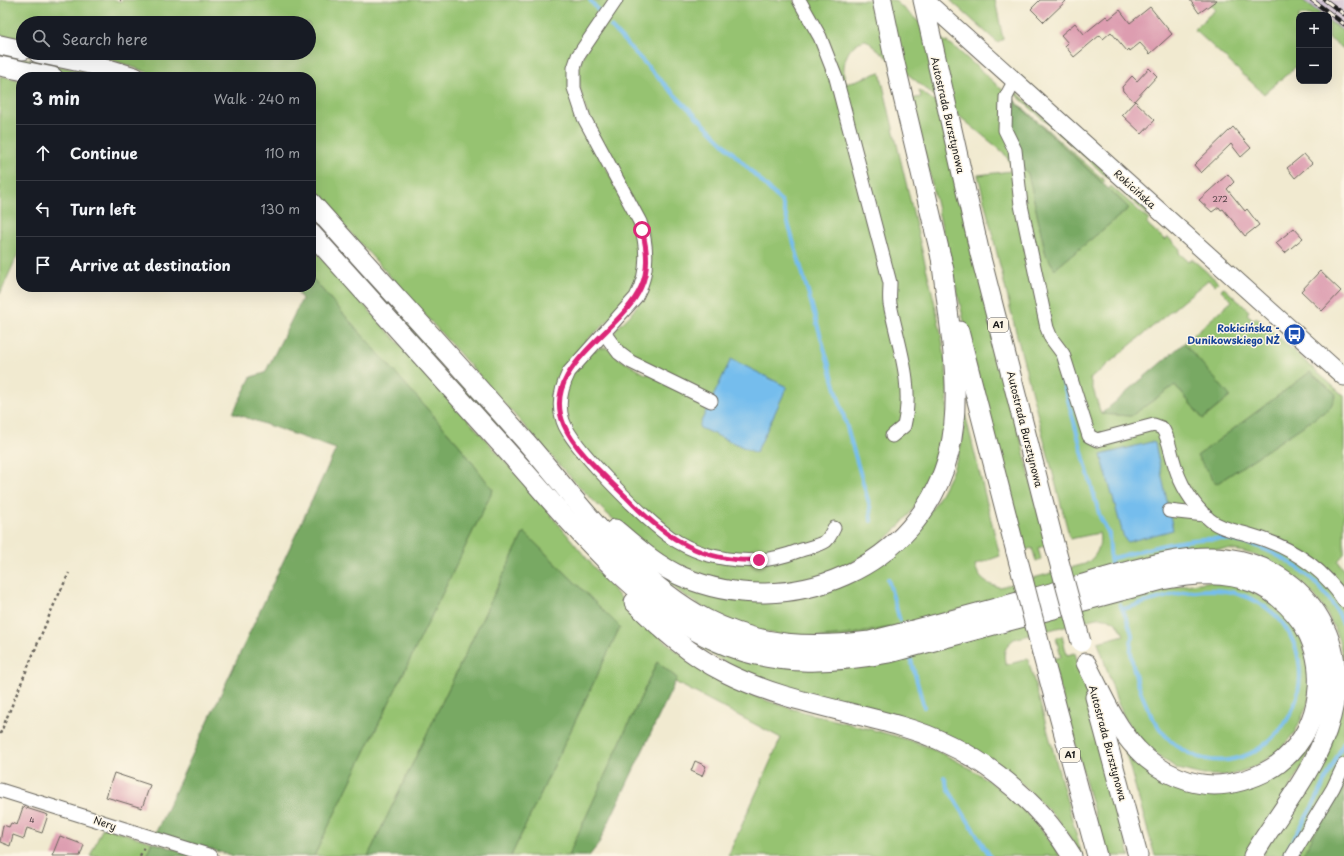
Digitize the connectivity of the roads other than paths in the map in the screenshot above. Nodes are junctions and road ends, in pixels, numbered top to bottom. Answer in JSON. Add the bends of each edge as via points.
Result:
{"nodes":[{"id":1,"x":616,"y":0,"type":"edge"},
{"id":2,"x":799,"y":0,"type":"edge"},
{"id":3,"x":882,"y":0,"type":"edge"},
{"id":4,"x":924,"y":0,"type":"edge"},
{"id":5,"x":0,"y":45,"type":"edge"},
{"id":6,"x":16,"y":48,"type":"edge"},
{"id":7,"x":71,"y":60,"type":"edge"},
{"id":8,"x":0,"y":66,"type":"edge"},
{"id":9,"x":29,"y":72,"type":"edge"},
{"id":10,"x":119,"y":72,"type":"edge"},
{"id":11,"x":1015,"y":80,"type":"junction"},
{"id":12,"x":316,"y":208,"type":"edge"},
{"id":13,"x":316,"y":239,"type":"edge"},
{"id":14,"x":941,"y":257,"type":"junction"},
{"id":15,"x":604,"y":333,"type":"junction"},
{"id":16,"x":1344,"y":377,"type":"edge"},
{"id":17,"x":711,"y":401,"type":"dead end"},
{"id":18,"x":522,"y":436,"type":"junction"},
{"id":19,"x":892,"y":436,"type":"dead end"},
{"id":20,"x":1169,"y":511,"type":"dead end"},
{"id":21,"x":1205,"y":515,"type":"junction"},
{"id":22,"x":566,"y":519,"type":"junction"},
{"id":23,"x":834,"y":528,"type":"dead end"},
{"id":24,"x":1344,"y":602,"type":"edge"},
{"id":25,"x":1086,"y":663,"type":"junction"},
{"id":26,"x":1344,"y":765,"type":"edge"},
{"id":27,"x":0,"y":790,"type":"edge"},
{"id":28,"x":211,"y":856,"type":"edge"},
{"id":29,"x":1072,"y":856,"type":"edge"},
{"id":30,"x":1097,"y":856,"type":"edge"},
{"id":31,"x":1138,"y":856,"type":"edge"},
{"id":32,"x":1253,"y":856,"type":"edge"},
{"id":33,"x":1292,"y":856,"type":"edge"}],
"edges":[{"from":1,"to":15,"type":"street","via":[[581,49],[573,76],[579,106],[636,215],[645,242],[646,269],[641,287],[624,312]]},
{"from":2,"to":19,"type":"street","via":[[820,37],[836,78],[890,283],[890,300],[905,365],[908,397],[904,426]]},
{"from":3,"to":14,"type":"highway","number":"A1"},
{"from":4,"to":11,"type":"main road","name":"Rokicińska"},
{"from":4,"to":25,"type":"highway","name":"Autostrada Bursztynowa","number":"A1","bridge":true,"via":[[945,106],[984,269]]},
{"from":5,"to":6,"type":"highway"},
{"from":7,"to":10,"type":"highway"},
{"from":8,"to":9,"type":"highway"},
{"from":11,"to":16,"type":"main road","name":"Rokicińska"},
{"from":11,"to":21,"type":"street","via":[[1006,97],[1005,130],[1015,150],[1022,213],[1047,328],[1062,354],[1089,436],[1097,440],[1154,425],[1162,428],[1183,488]]},
{"from":12,"to":18,"type":"highway"},
{"from":13,"to":22,"type":"highway"},
{"from":14,"to":18,"type":"highway","via":[[955,398],[953,433],[946,462],[926,506],[906,531],[870,563],[834,581],[796,591],[764,594],[727,591],[682,576],[656,562],[615,529]]},
{"from":14,"to":30,"type":"highway","number":"A1","bridge":true,"via":[[1042,654]]},
{"from":15,"to":17,"type":"street","via":[[619,353],[631,362]]},
{"from":15,"to":23,"type":"street","via":[[569,372],[561,392],[562,417],[567,431],[576,444],[653,524],[684,545],[705,554],[750,561],[777,558],[827,540]]},
{"from":18,"to":32,"type":"highway","via":[[620,550],[671,598],[721,626],[747,636],[786,644],[823,646],[870,640],[1126,573],[1209,556],[1246,561],[1282,577],[1309,602],[1325,628],[1335,661],[1337,679],[1327,730],[1316,755]]},
{"from":20,"to":21,"type":"street"},
{"from":21,"to":24,"type":"street","via":[[1221,526],[1270,540],[1310,562]]},
{"from":22,"to":25,"type":"highway","via":[[641,593],[678,622],[734,649],[794,661],[830,662],[889,653],[1179,576],[1212,574],[1242,578],[1268,589],[1296,615],[1315,651],[1319,669],[1318,694],[1308,727],[1284,760],[1238,782],[1204,785],[1165,772],[1137,750],[1117,722]]},
{"from":22,"to":29,"type":"highway","via":[[614,582],[690,652],[723,672],[758,687],[902,726],[965,753],[1023,795],[1052,826]]},
{"from":25,"to":31,"type":"highway","name":"Autostrada Bursztynowa","number":"A1"},
{"from":26,"to":33,"type":"street"},
{"from":27,"to":28,"type":"street","name":"Nery"}]}
